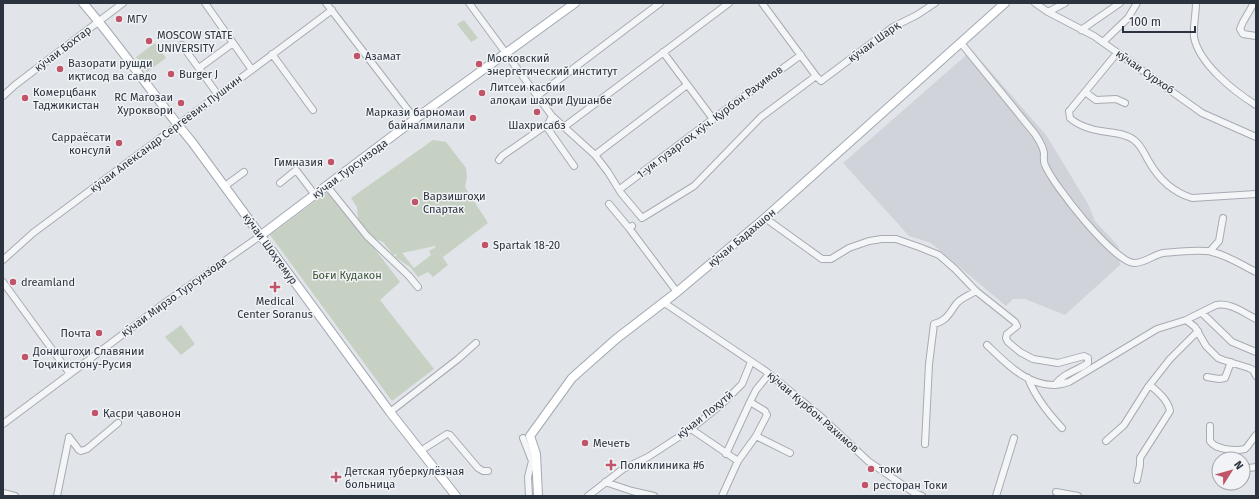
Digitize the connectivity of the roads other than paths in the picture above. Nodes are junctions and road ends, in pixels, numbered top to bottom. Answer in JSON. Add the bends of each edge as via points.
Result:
{"nodes":[{"id":1,"x":83,"y":3,"type":"edge"},
{"id":2,"x":123,"y":3,"type":"edge"},
{"id":3,"x":205,"y":3,"type":"edge"},
{"id":4,"x":326,"y":3,"type":"edge"},
{"id":5,"x":469,"y":3,"type":"edge"},
{"id":6,"x":575,"y":3,"type":"edge"},
{"id":7,"x":660,"y":3,"type":"edge"},
{"id":8,"x":729,"y":3,"type":"edge"},
{"id":9,"x":762,"y":3,"type":"edge"},
{"id":10,"x":935,"y":3,"type":"edge"},
{"id":11,"x":1004,"y":3,"type":"edge"},
{"id":12,"x":1035,"y":3,"type":"edge"},
{"id":13,"x":1065,"y":3,"type":"edge"},
{"id":14,"x":1120,"y":3,"type":"edge"},
{"id":15,"x":1137,"y":3,"type":"edge"},
{"id":16,"x":1196,"y":3,"type":"edge"},
{"id":17,"x":1254,"y":3,"type":"edge"},
{"id":18,"x":332,"y":10,"type":"junction"},
{"id":19,"x":1048,"y":12,"type":"junction"},
{"id":20,"x":99,"y":21,"type":"junction"},
{"id":21,"x":1082,"y":30,"type":"junction"},
{"id":22,"x":1256,"y":36,"type":"edge"},
{"id":23,"x":1103,"y":42,"type":"junction"},
{"id":24,"x":234,"y":43,"type":"junction"},
{"id":25,"x":961,"y":43,"type":"junction"},
{"id":26,"x":182,"y":45,"type":"dead end"},
{"id":27,"x":663,"y":52,"type":"junction"},
{"id":28,"x":506,"y":53,"type":"junction"},
{"id":29,"x":1117,"y":53,"type":"junction"},
{"id":30,"x":272,"y":54,"type":"junction"},
{"id":31,"x":801,"y":55,"type":"junction"},
{"id":32,"x":199,"y":68,"type":"junction"},
{"id":33,"x":252,"y":70,"type":"junction"},
{"id":34,"x":816,"y":76,"type":"junction"},
{"id":35,"x":687,"y":85,"type":"junction"},
{"id":36,"x":1085,"y":92,"type":"junction"},
{"id":37,"x":218,"y":95,"type":"junction"},
{"id":38,"x":3,"y":96,"type":"edge"},
{"id":39,"x":537,"y":96,"type":"junction"},
{"id":40,"x":1125,"y":103,"type":"dead end"},
{"id":41,"x":1256,"y":106,"type":"edge"},
{"id":42,"x":313,"y":110,"type":"dead end"},
{"id":43,"x":552,"y":116,"type":"junction"},
{"id":44,"x":415,"y":119,"type":"junction"},
{"id":45,"x":713,"y":119,"type":"junction"},
{"id":46,"x":548,"y":124,"type":"junction"},
{"id":47,"x":178,"y":125,"type":"junction"},
{"id":48,"x":564,"y":127,"type":"junction"},
{"id":49,"x":1256,"y":137,"type":"edge"},
{"id":50,"x":595,"y":155,"type":"junction"},
{"id":51,"x":499,"y":160,"type":"dead end"},
{"id":52,"x":574,"y":166,"type":"dead end"},
{"id":53,"x":244,"y":172,"type":"dead end"},
{"id":54,"x":280,"y":183,"type":"dead end"},
{"id":55,"x":225,"y":186,"type":"junction"},
{"id":56,"x":327,"y":186,"type":"junction"},
{"id":57,"x":620,"y":189,"type":"junction"},
{"id":58,"x":1256,"y":194,"type":"edge"},
{"id":59,"x":315,"y":195,"type":"junction"},
{"id":60,"x":610,"y":204,"type":"dead end"},
{"id":61,"x":765,"y":218,"type":"junction"},
{"id":62,"x":1224,"y":218,"type":"dead end"},
{"id":63,"x":260,"y":236,"type":"junction"},
{"id":64,"x":1210,"y":251,"type":"junction"},
{"id":65,"x":3,"y":260,"type":"edge"},
{"id":66,"x":1256,"y":272,"type":"edge"},
{"id":67,"x":3,"y":282,"type":"edge"},
{"id":68,"x":418,"y":287,"type":"dead end"},
{"id":69,"x":976,"y":291,"type":"junction"},
{"id":70,"x":677,"y":292,"type":"junction"},
{"id":71,"x":663,"y":302,"type":"junction"},
{"id":72,"x":1202,"y":313,"type":"junction"},
{"id":73,"x":1256,"y":319,"type":"edge"},
{"id":74,"x":1186,"y":320,"type":"junction"},
{"id":75,"x":1198,"y":331,"type":"junction"},
{"id":76,"x":476,"y":343,"type":"dead end"},
{"id":77,"x":987,"y":345,"type":"dead end"},
{"id":78,"x":1256,"y":352,"type":"edge"},
{"id":79,"x":751,"y":362,"type":"junction"},
{"id":80,"x":1230,"y":362,"type":"junction"},
{"id":81,"x":70,"y":374,"type":"junction"},
{"id":82,"x":768,"y":374,"type":"junction"},
{"id":83,"x":1256,"y":376,"type":"edge"},
{"id":84,"x":1207,"y":377,"type":"dead end"},
{"id":85,"x":1028,"y":378,"type":"junction"},
{"id":86,"x":1055,"y":385,"type":"junction"},
{"id":87,"x":1150,"y":385,"type":"junction"},
{"id":88,"x":750,"y":402,"type":"junction"},
{"id":89,"x":390,"y":412,"type":"junction"},
{"id":90,"x":4,"y":422,"type":"edge"},
{"id":91,"x":118,"y":423,"type":"dead end"},
{"id":92,"x":1210,"y":426,"type":"dead end"},
{"id":93,"x":1062,"y":428,"type":"dead end"},
{"id":94,"x":691,"y":429,"type":"junction"},
{"id":95,"x":1256,"y":435,"type":"edge"},
{"id":96,"x":756,"y":436,"type":"junction"},
{"id":97,"x":523,"y":438,"type":"dead end"},
{"id":98,"x":1014,"y":438,"type":"dead end"},
{"id":99,"x":1106,"y":441,"type":"dead end"},
{"id":100,"x":925,"y":444,"type":"dead end"},
{"id":101,"x":425,"y":448,"type":"dead end"},
{"id":102,"x":790,"y":453,"type":"dead end"},
{"id":103,"x":726,"y":454,"type":"junction"},
{"id":104,"x":738,"y":461,"type":"junction"},
{"id":105,"x":488,"y":471,"type":"dead end"},
{"id":106,"x":1137,"y":480,"type":"dead end"},
{"id":107,"x":605,"y":482,"type":"junction"},
{"id":108,"x":1056,"y":492,"type":"dead end"},
{"id":109,"x":3,"y":493,"type":"edge"},
{"id":110,"x":632,"y":494,"type":"edge"},
{"id":111,"x":15,"y":496,"type":"edge"},
{"id":112,"x":57,"y":496,"type":"edge"},
{"id":113,"x":456,"y":496,"type":"edge"},
{"id":114,"x":529,"y":496,"type":"edge"},
{"id":115,"x":538,"y":496,"type":"edge"},
{"id":116,"x":588,"y":496,"type":"edge"},
{"id":117,"x":654,"y":496,"type":"edge"},
{"id":118,"x":722,"y":496,"type":"edge"},
{"id":119,"x":922,"y":496,"type":"edge"},
{"id":120,"x":996,"y":496,"type":"edge"},
{"id":121,"x":1078,"y":496,"type":"edge"}],
"edges":[{"from":1,"to":20,"type":"main road","name":"кӯчаи Шоҳтемур"},
{"from":2,"to":20,"type":"street","name":"кӯчаи Бохтар"},
{"from":3,"to":24,"type":"street"},
{"from":4,"to":18,"type":"street"},
{"from":5,"to":28,"type":"street"},
{"from":6,"to":28,"type":"main road","name":"кӯчаи Турсунзода"},
{"from":7,"to":39,"type":"street"},
{"from":8,"to":27,"type":"street"},
{"from":9,"to":31,"type":"street"},
{"from":10,"to":34,"type":"street","name":"кӯчаи Шарқ","via":[[893,27],[821,81]]},
{"from":11,"to":25,"type":"main road","name":"кӯчаи Бадахшон"},
{"from":12,"to":19,"type":"street","name":"кӯчаи Сурхоб"},
{"from":13,"to":19,"type":"street"},
{"from":14,"to":21,"type":"street"},
{"from":15,"to":23,"type":"street","via":[[1128,18]]},
{"from":16,"to":41,"type":"street","via":[[1194,37],[1204,59],[1233,90]]},
{"from":17,"to":22,"type":"street","via":[[1240,29],[1243,34]]},
{"from":18,"to":30,"type":"street","name":"кӯчаи Александр Сергеевич Пушкин"},
{"from":18,"to":44,"type":"street"},
{"from":19,"to":21,"type":"street","name":"кӯчаи Сурхоб"},
{"from":20,"to":38,"type":"street","name":"кӯчаи Бохтар"},
{"from":20,"to":47,"type":"main road","name":"кӯчаи Шоҳтемур"},
{"from":21,"to":23,"type":"street","name":"кӯчаи Сурхоб"},
{"from":23,"to":29,"type":"street","name":"кӯчаи Сурхоб"},
{"from":24,"to":32,"type":"street"},
{"from":24,"to":33,"type":"street"},
{"from":25,"to":61,"type":"main road","name":"кӯчаи Бадахшон"},
{"from":25,"to":64,"type":"street","via":[[1035,134],[1042,145],[1045,166],[1074,208],[1092,231],[1120,257],[1133,263],[1161,253]]},
{"from":26,"to":32,"type":"street"},
{"from":27,"to":35,"type":"street"},
{"from":27,"to":48,"type":"street"},
{"from":28,"to":39,"type":"street"},
{"from":28,"to":44,"type":"main road","name":"кӯчаи Турсунзода"},
{"from":29,"to":36,"type":"street"},
{"from":29,"to":49,"type":"street","name":"кӯчаи Сурхоб","via":[[1202,112]]},
{"from":30,"to":33,"type":"street","name":"кӯчаи Александр Сергеевич Пушкин"},
{"from":30,"to":42,"type":"street"},
{"from":31,"to":34,"type":"street"},
{"from":31,"to":45,"type":"street","name":"1-ум гузаргоҳ кӯч. Қурбон Раҳимов"},
{"from":32,"to":37,"type":"street"},
{"from":33,"to":37,"type":"street","name":"кӯчаи Александр Сергеевич Пушкин"},
{"from":34,"to":57,"type":"street","via":[[761,117],[689,190],[642,218]]},
{"from":35,"to":45,"type":"street"},
{"from":35,"to":50,"type":"street"},
{"from":36,"to":40,"type":"street","via":[[1096,100],[1116,99]]},
{"from":36,"to":58,"type":"street","via":[[1070,111],[1070,118],[1074,122],[1099,131],[1121,134],[1133,139],[1149,163],[1173,189],[1192,198]]},
{"from":37,"to":47,"type":"street","name":"кӯчаи Александр Сергеевич Пушкин"},
{"from":39,"to":43,"type":"street"},
{"from":43,"to":46,"type":"street"},
{"from":43,"to":48,"type":"street"},
{"from":44,"to":56,"type":"main road","name":"кӯчаи Турсунзода"},
{"from":45,"to":57,"type":"street","name":"1-ум гузаргоҳ кӯч. Қурбон Раҳимов"},
{"from":46,"to":51,"type":"street"},
{"from":46,"to":52,"type":"street","via":[[548,129]]},
{"from":47,"to":55,"type":"main road","name":"кӯчаи Шоҳтемур"},
{"from":47,"to":65,"type":"street","name":"кӯчаи Александр Сергеевич Пушкин","via":[[33,233]]},
{"from":48,"to":50,"type":"street"},
{"from":50,"to":57,"type":"street"},
{"from":53,"to":55,"type":"street"},
{"from":54,"to":59,"type":"street","via":[[296,170]]},
{"from":55,"to":63,"type":"main road","name":"кӯчаи Шоҳтемур"},
{"from":56,"to":59,"type":"main road","name":"кӯчаи Турсунзода"},
{"from":56,"to":68,"type":"street","via":[[367,236]]},
{"from":59,"to":63,"type":"main road","name":"кӯчаи Турсунзода"},
{"from":60,"to":70,"type":"street"},
{"from":61,"to":69,"type":"street","via":[[816,255],[827,260],[869,241],[896,239],[939,255]]},
{"from":61,"to":70,"type":"main road","name":"кӯчаи Бадахшон"},
{"from":62,"to":64,"type":"street","via":[[1219,241]]},
{"from":63,"to":81,"type":"street","name":"кӯчаи Мирзо Турсунзода"},
{"from":63,"to":89,"type":"main road","name":"кӯчаи Шоҳтемур"},
{"from":64,"to":66,"type":"street"},
{"from":67,"to":81,"type":"street"},
{"from":69,"to":86,"type":"street","via":[[1016,324],[1016,328],[1007,334],[1006,338],[1020,352],[1033,359],[1058,363],[1084,356],[1088,358],[1088,363],[1065,375]]},
{"from":69,"to":100,"type":"street","via":[[957,302],[949,315],[934,324]]},
{"from":70,"to":71,"type":"main road","name":"кӯчаи Бадахшон"},
{"from":71,"to":79,"type":"street","name":"кӯчаи Курбон Рахимов"},
{"from":71,"to":115,"type":"main road","name":"кӯчаи Бадахшон","via":[[572,378],[530,436],[536,454]]},
{"from":72,"to":73,"type":"street","via":[[1216,305],[1225,304]]},
{"from":72,"to":74,"type":"street"},
{"from":72,"to":78,"type":"street","via":[[1232,342]]},
{"from":74,"to":75,"type":"street"},
{"from":74,"to":86,"type":"street","via":[[1157,330],[1069,382]]},
{"from":75,"to":80,"type":"street","via":[[1211,351]]},
{"from":75,"to":87,"type":"street","via":[[1170,359]]},
{"from":76,"to":89,"type":"street"},
{"from":77,"to":85,"type":"street"},
{"from":79,"to":82,"type":"street","name":"кӯчаи Курбон Рахимов"},
{"from":79,"to":94,"type":"street","name":"кӯчаи Лоҳутӣ","via":[[742,384]]},
{"from":80,"to":83,"type":"street","via":[[1253,370]]},
{"from":80,"to":84,"type":"street","via":[[1225,378]]},
{"from":81,"to":90,"type":"street"},
{"from":82,"to":88,"type":"street"},
{"from":82,"to":119,"type":"street","name":"кӯчаи Курбон Рахимов","via":[[819,415],[868,460]]},
{"from":85,"to":86,"type":"street","via":[[1042,384]]},
{"from":85,"to":93,"type":"street","via":[[1050,416]]},
{"from":87,"to":99,"type":"street","via":[[1124,425]]},
{"from":87,"to":106,"type":"street","via":[[1165,400],[1170,411],[1140,458]]},
{"from":88,"to":96,"type":"street","via":[[767,413]]},
{"from":88,"to":103,"type":"street"},
{"from":89,"to":113,"type":"main road","name":"кӯчаи Шоҳтемур"},
{"from":91,"to":112,"type":"street","via":[[84,451],[79,450],[69,436]]},
{"from":92,"to":95,"type":"street","via":[[1212,444],[1223,448],[1245,449]]},
{"from":94,"to":103,"type":"street"},
{"from":94,"to":107,"type":"street","name":"кӯчаи Лоҳутӣ"},
{"from":96,"to":102,"type":"street"},
{"from":96,"to":104,"type":"street"},
{"from":97,"to":114,"type":"street","via":[[532,461],[528,477]]},
{"from":98,"to":120,"type":"street"},
{"from":101,"to":105,"type":"street","via":[[447,434],[482,472]]},
{"from":103,"to":104,"type":"street"},
{"from":104,"to":118,"type":"street"},
{"from":107,"to":110,"type":"street"},
{"from":107,"to":116,"type":"street","name":"кӯчаи Лоҳутӣ"},
{"from":108,"to":121,"type":"street"},
{"from":109,"to":111,"type":"street"},
{"from":110,"to":117,"type":"street"}]}
